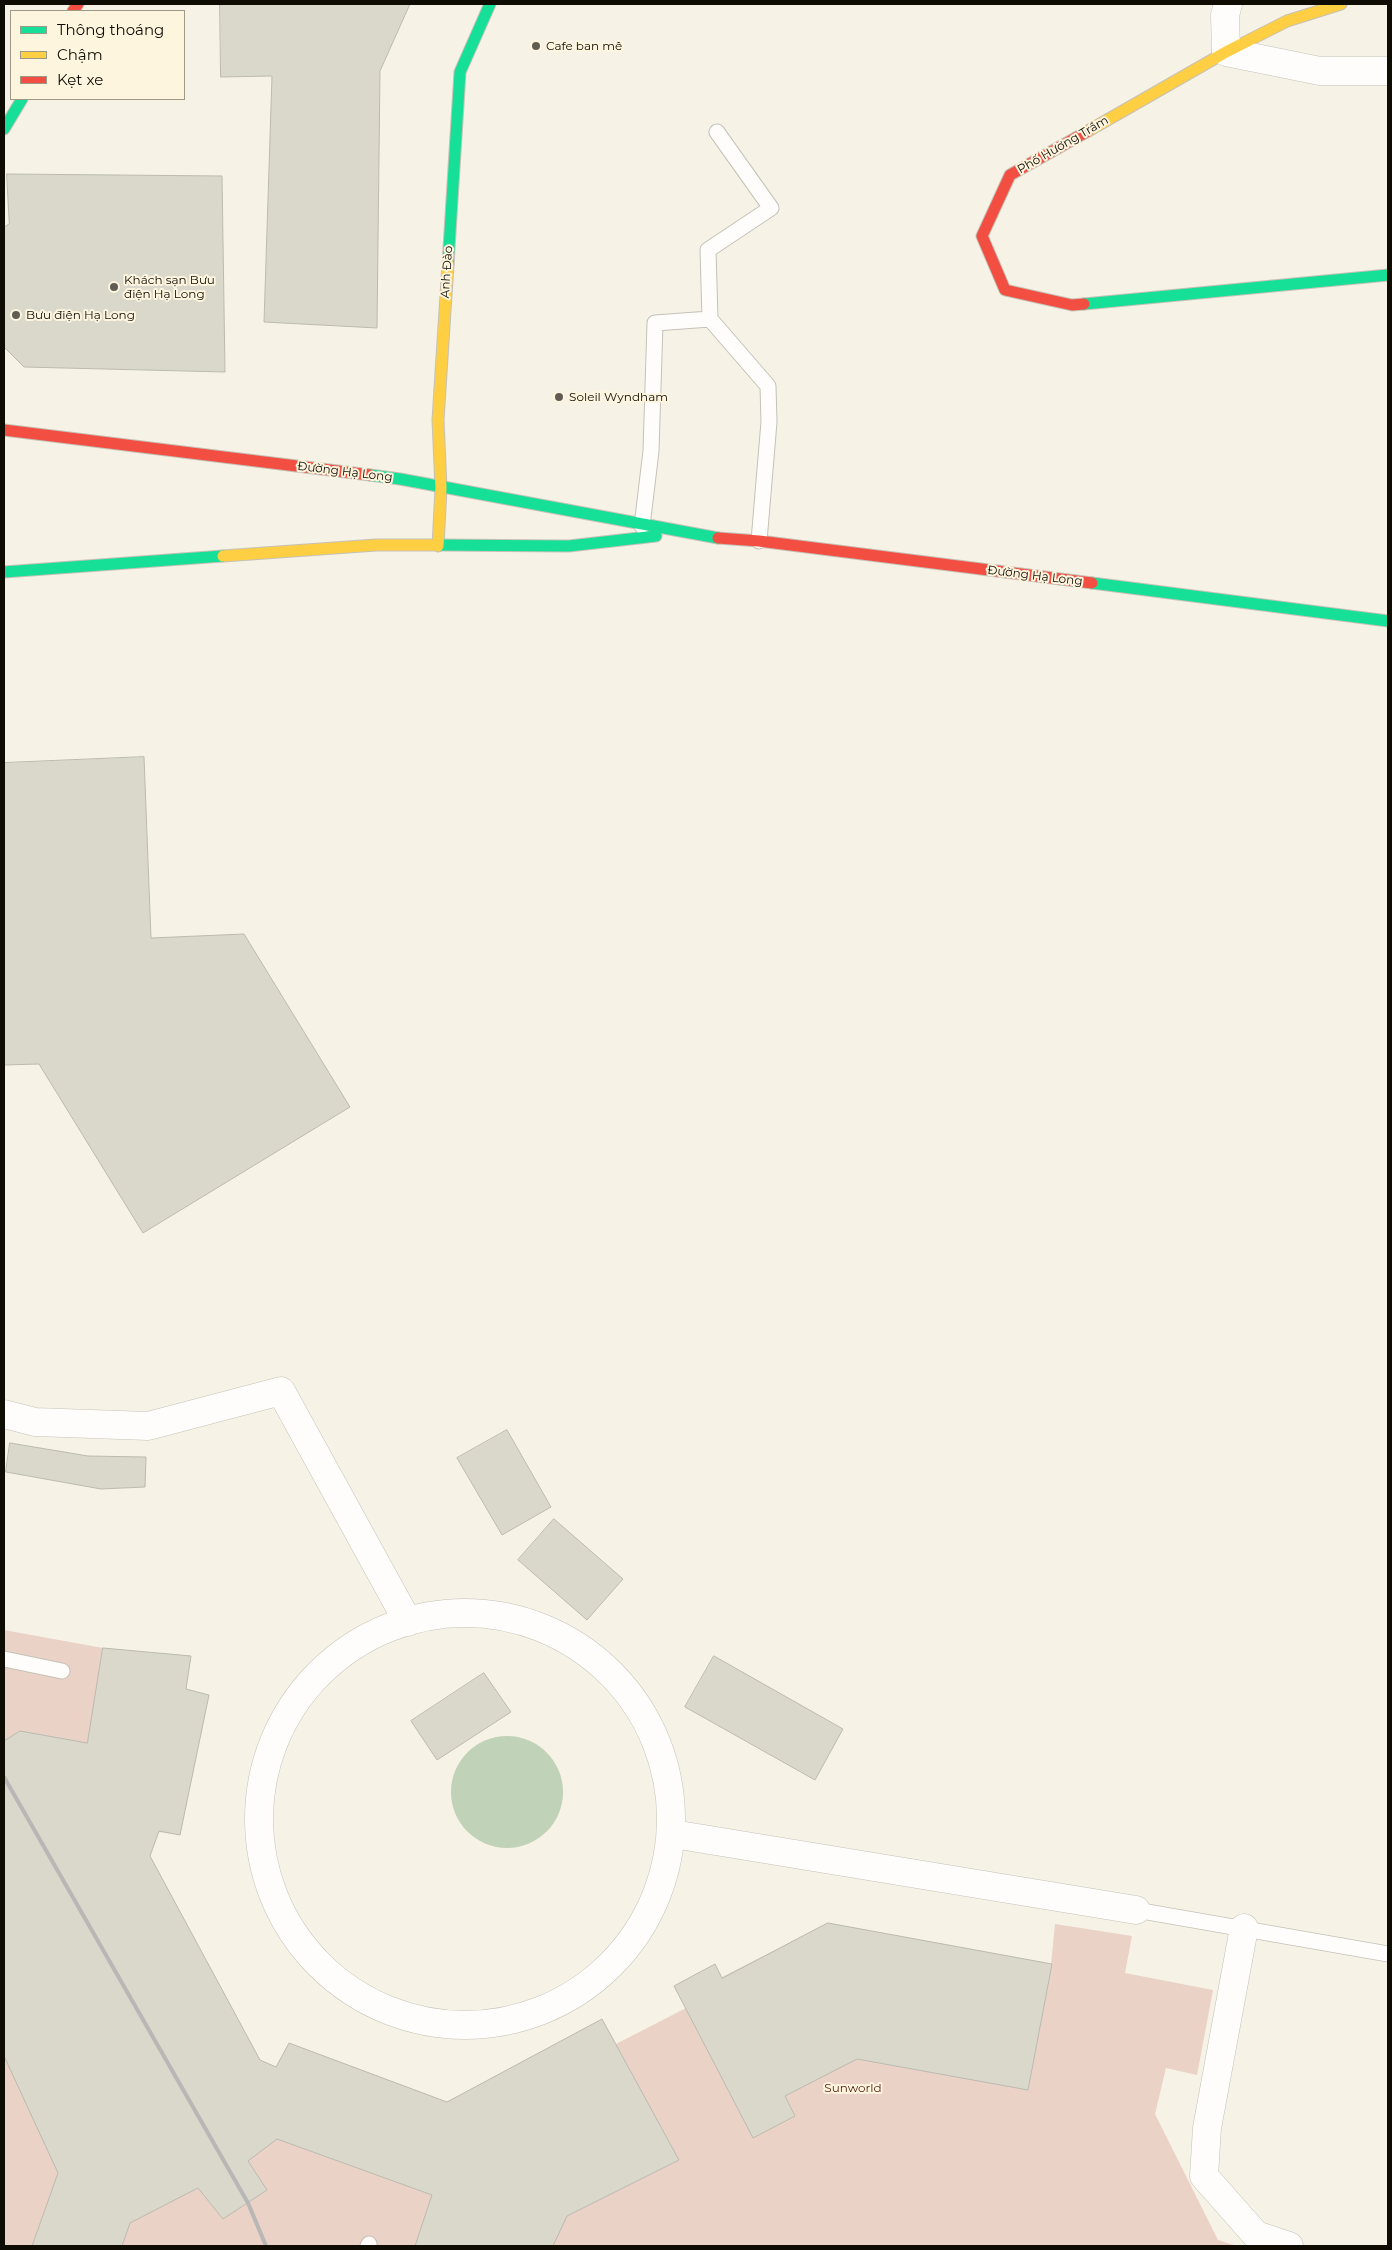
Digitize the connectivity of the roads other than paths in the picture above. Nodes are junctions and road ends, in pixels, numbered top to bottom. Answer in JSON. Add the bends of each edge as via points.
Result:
{"nodes":[{"id":1,"x":490,"y":4,"type":"edge"},
{"id":2,"x":1228,"y":4,"type":"edge"},
{"id":3,"x":1341,"y":4,"type":"edge"},
{"id":4,"x":1285,"y":12,"type":"edge"},
{"id":5,"x":1226,"y":52,"type":"junction"},
{"id":6,"x":1388,"y":71,"type":"edge"},
{"id":7,"x":21,"y":100,"type":"edge"},
{"id":8,"x":4,"y":129,"type":"edge"},
{"id":9,"x":717,"y":132,"type":"dead end"},
{"id":10,"x":1388,"y":275,"type":"edge"},
{"id":11,"x":710,"y":320,"type":"junction"},
{"id":12,"x":4,"y":430,"type":"edge"},
{"id":13,"x":441,"y":488,"type":"junction"},
{"id":14,"x":642,"y":526,"type":"junction"},
{"id":15,"x":682,"y":533,"type":"junction"},
{"id":16,"x":759,"y":541,"type":"junction"},
{"id":17,"x":438,"y":546,"type":"junction"},
{"id":18,"x":4,"y":572,"type":"edge"},
{"id":19,"x":1388,"y":621,"type":"edge"},
{"id":20,"x":4,"y":1414,"type":"edge"},
{"id":21,"x":408,"y":1622,"type":"junction"},
{"id":22,"x":4,"y":1659,"type":"edge"},
{"id":23,"x":62,"y":1671,"type":"dead end"},
{"id":24,"x":673,"y":1834,"type":"junction"},
{"id":25,"x":1136,"y":1910,"type":"joint"},
{"id":26,"x":1244,"y":1928,"type":"junction"},
{"id":27,"x":1388,"y":1954,"type":"edge"},
{"id":28,"x":1289,"y":2246,"type":"edge"}],
"edges":[{"from":1,"to":13,"type":"main road","name":"Anh Đào","via":[[460,72],[438,420]]},
{"from":2,"to":5,"type":"street","via":[[1225,15]]},
{"from":3,"to":4,"type":"main road","name":"Phố Hương Trầm"},
{"from":4,"to":5,"type":"main road","name":"Phố Hương Trầm"},
{"from":5,"to":6,"type":"street","via":[[1320,71]]},
{"from":5,"to":10,"type":"main road","name":"Phố Hương Trầm","via":[[1010,175],[982,236],[1006,290],[1072,305]]},
{"from":7,"to":8,"type":"main road"},
{"from":9,"to":11,"type":"lane","via":[[771,208],[708,250]]},
{"from":11,"to":14,"type":"lane","via":[[655,323],[652,451]]},
{"from":11,"to":16,"type":"lane","via":[[768,386],[769,422]]},
{"from":12,"to":13,"type":"main road","name":"Đường Hạ Long","via":[[400,479]]},
{"from":13,"to":14,"type":"main road","name":"Đường Hạ Long"},
{"from":13,"to":17,"type":"main road","name":"Anh Đào"},
{"from":14,"to":15,"type":"main road","name":"Đường Hạ Long"},
{"from":15,"to":16,"type":"main road","name":"Đường Hạ Long"},
{"from":15,"to":17,"type":"main road","name":"Đường Hạ Long","via":[[569,546]]},
{"from":16,"to":19,"type":"main road","name":"Đường Hạ Long"},
{"from":17,"to":18,"type":"main road","name":"Đường Hạ Long","via":[[376,545]]},
{"from":20,"to":21,"type":"street","via":[[34,1422],[148,1426],[281,1391]]},
{"from":21,"to":24,"type":"street","via":[[434,1614],[496,1614],[556,1632],[606,1667],[646,1715],[668,1772]]},
{"from":21,"to":24,"type":"street","via":[[375,1632],[324,1668],[285,1716],[262,1773],[258,1835],[272,1894],[303,1948],[349,1990],[405,2016],[466,2026],[527,2016],[583,1989],[628,1947],[659,1894]]},
{"from":22,"to":23,"type":"lane"},
{"from":24,"to":25,"type":"street"},
{"from":25,"to":26,"type":"lane"},
{"from":26,"to":27,"type":"lane"},
{"from":26,"to":28,"type":"street","via":[[1207,2128],[1204,2176],[1256,2235]]}]}
